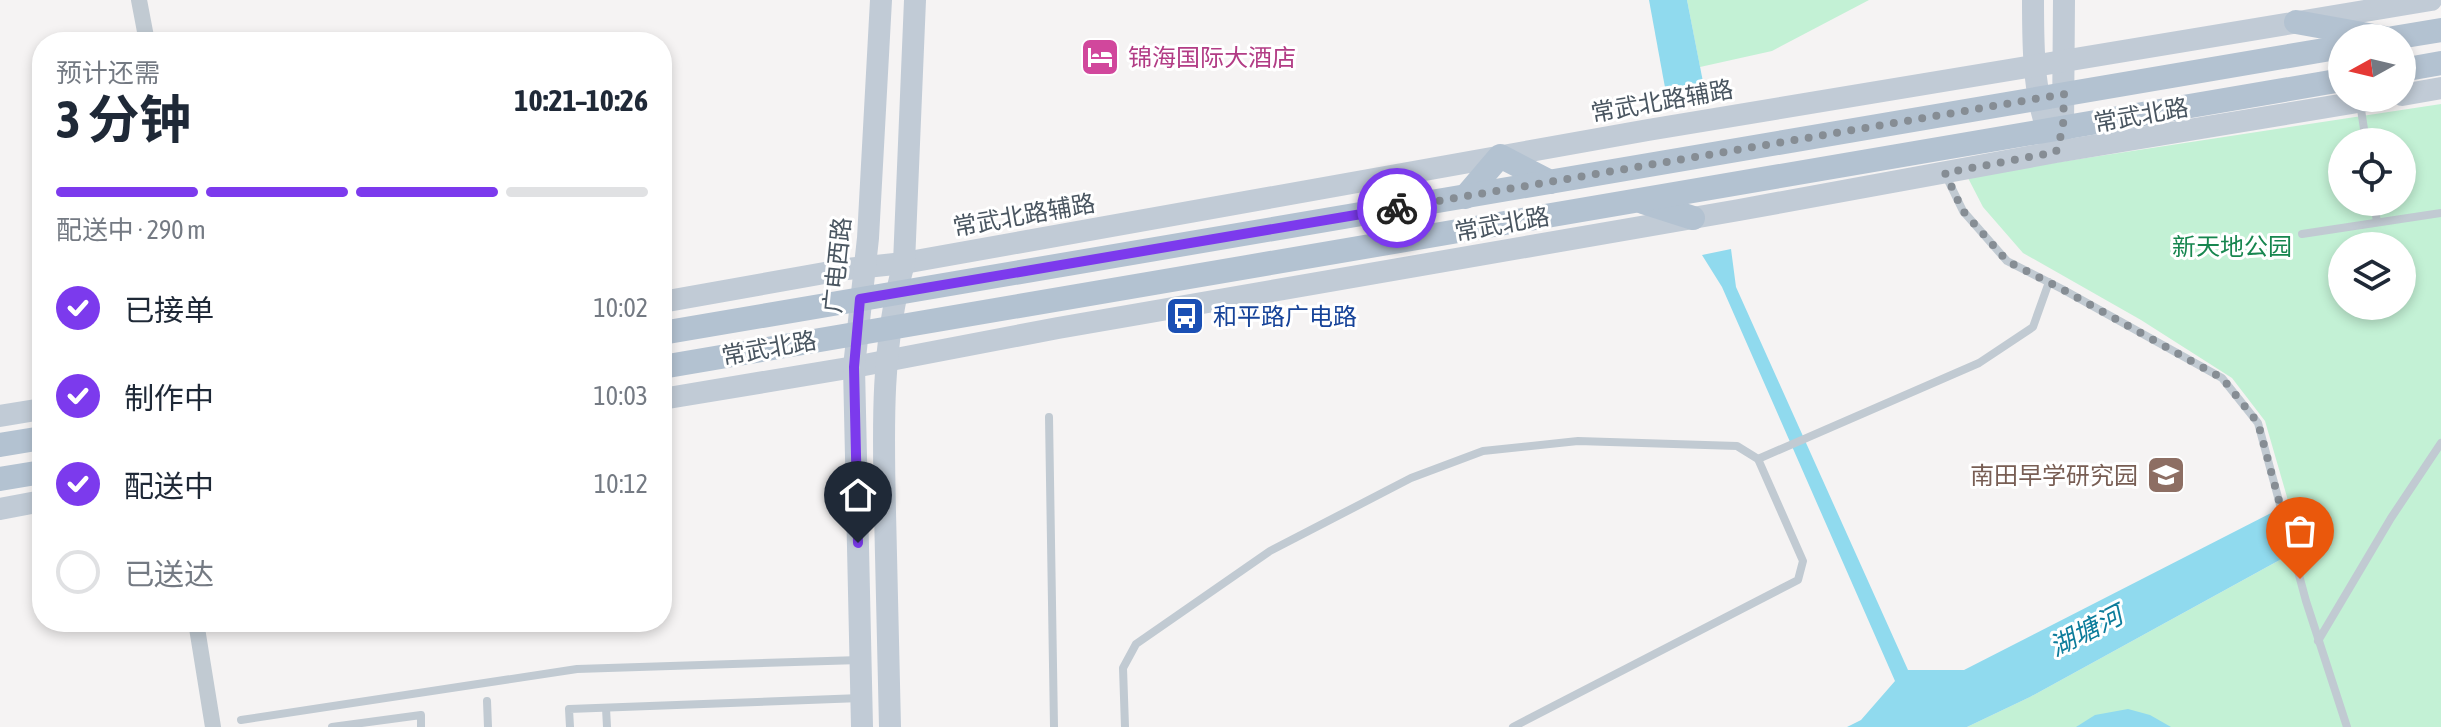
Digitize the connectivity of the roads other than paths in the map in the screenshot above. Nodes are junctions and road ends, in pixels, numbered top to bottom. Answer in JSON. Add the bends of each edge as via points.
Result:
{"nodes":[{"id":1,"x":139,"y":0,"type":"edge"},
{"id":2,"x":881,"y":0,"type":"edge"},
{"id":3,"x":915,"y":0,"type":"edge"},
{"id":4,"x":2033,"y":0,"type":"edge"},
{"id":5,"x":2064,"y":0,"type":"edge"},
{"id":6,"x":2431,"y":0,"type":"edge"},
{"id":7,"x":2296,"y":22,"type":"junction"},
{"id":8,"x":2328,"y":28,"type":"edge"},
{"id":9,"x":2441,"y":30,"type":"edge"},
{"id":10,"x":145,"y":32,"type":"edge"},
{"id":11,"x":2416,"y":34,"type":"edge"},
{"id":12,"x":2328,"y":49,"type":"edge"},
{"id":13,"x":2064,"y":59,"type":"junction"},
{"id":14,"x":2441,"y":63,"type":"edge"},
{"id":15,"x":2033,"y":65,"type":"junction"},
{"id":16,"x":2416,"y":67,"type":"edge"},
{"id":17,"x":2328,"y":83,"type":"edge"},
{"id":18,"x":2441,"y":88,"type":"edge"},
{"id":19,"x":2416,"y":92,"type":"edge"},
{"id":20,"x":2064,"y":94,"type":"junction"},
{"id":21,"x":2038,"y":99,"type":"junction"},
{"id":22,"x":2328,"y":106,"type":"edge"},
{"id":23,"x":2055,"y":137,"type":"junction"},
{"id":24,"x":1500,"y":156,"type":"junction"},
{"id":25,"x":1945,"y":173,"type":"junction"},
{"id":26,"x":1550,"y":182,"type":"junction"},
{"id":27,"x":1465,"y":197,"type":"junction"},
{"id":28,"x":1637,"y":200,"type":"junction"},
{"id":29,"x":2441,"y":213,"type":"edge"},
{"id":30,"x":2376,"y":216,"type":"edge"},
{"id":31,"x":1693,"y":218,"type":"junction"},
{"id":32,"x":2377,"y":222,"type":"junction"},
{"id":33,"x":2302,"y":234,"type":"dead end"},
{"id":34,"x":904,"y":263,"type":"junction"},
{"id":35,"x":865,"y":268,"type":"junction"},
{"id":36,"x":2049,"y":282,"type":"junction"},
{"id":37,"x":895,"y":294,"type":"junction"},
{"id":38,"x":860,"y":299,"type":"junction"},
{"id":39,"x":672,"y":300,"type":"edge"},
{"id":40,"x":889,"y":328,"type":"junction"},
{"id":41,"x":672,"y":331,"type":"edge"},
{"id":42,"x":856,"y":334,"type":"junction"},
{"id":43,"x":886,"y":361,"type":"junction"},
{"id":44,"x":672,"y":365,"type":"edge"},
{"id":45,"x":854,"y":367,"type":"junction"},
{"id":46,"x":672,"y":397,"type":"edge"},
{"id":47,"x":32,"y":411,"type":"edge"},
{"id":48,"x":0,"y":416,"type":"edge"},
{"id":49,"x":1049,"y":417,"type":"dead end"},
{"id":50,"x":32,"y":440,"type":"edge"},
{"id":51,"x":2441,"y":443,"type":"edge"},
{"id":52,"x":0,"y":445,"type":"edge"},
{"id":53,"x":1758,"y":459,"type":"junction"},
{"id":54,"x":32,"y":474,"type":"edge"},
{"id":55,"x":0,"y":479,"type":"edge"},
{"id":56,"x":32,"y":503,"type":"edge"},
{"id":57,"x":0,"y":509,"type":"edge"},
{"id":58,"x":198,"y":632,"type":"edge"},
{"id":59,"x":2318,"y":641,"type":"junction"},
{"id":60,"x":861,"y":660,"type":"junction"},
{"id":61,"x":862,"y":698,"type":"junction"},
{"id":62,"x":487,"y":701,"type":"dead end"},
{"id":63,"x":606,"y":708,"type":"junction"},
{"id":64,"x":241,"y":720,"type":"dead end"},
{"id":65,"x":213,"y":727,"type":"edge"},
{"id":66,"x":332,"y":727,"type":"edge"},
{"id":67,"x":421,"y":727,"type":"edge"},
{"id":68,"x":488,"y":727,"type":"edge"},
{"id":69,"x":570,"y":727,"type":"edge"},
{"id":70,"x":607,"y":727,"type":"edge"},
{"id":71,"x":862,"y":727,"type":"edge"},
{"id":72,"x":890,"y":727,"type":"edge"},
{"id":73,"x":1054,"y":727,"type":"edge"},
{"id":74,"x":1125,"y":727,"type":"edge"},
{"id":75,"x":1513,"y":727,"type":"edge"},
{"id":76,"x":2347,"y":727,"type":"edge"}],
"edges":[{"from":1,"to":10,"type":"street"},
{"from":2,"to":35,"type":"street","name":"广电西路"},
{"from":3,"to":34,"type":"street"},
{"from":4,"to":15,"type":"street"},
{"from":5,"to":13,"type":"street"},
{"from":6,"to":7,"type":"street","name":"常武北路辅路"},
{"from":7,"to":8,"type":"main road"},
{"from":7,"to":13,"type":"street","name":"常武北路辅路"},
{"from":9,"to":11,"type":"main road"},
{"from":12,"to":20,"type":"main road","name":"常武北路"},
{"from":13,"to":15,"type":"street","name":"常武北路辅路"},
{"from":13,"to":20,"type":"street"},
{"from":14,"to":16,"type":"main road"},
{"from":15,"to":21,"type":"street"},
{"from":15,"to":24,"type":"street","name":"常武北路辅路"},
{"from":17,"to":23,"type":"main road","name":"常武北路"},
{"from":18,"to":19,"type":"street"},
{"from":20,"to":21,"type":"main road","name":"常武北路"},
{"from":20,"to":23,"type":"street"},
{"from":21,"to":23,"type":"street"},
{"from":21,"to":26,"type":"main road","name":"常武北路"},
{"from":22,"to":23,"type":"street"},
{"from":23,"to":25,"type":"street"},
{"from":23,"to":28,"type":"main road","name":"常武北路"},
{"from":24,"to":26,"type":"main road"},
{"from":24,"to":27,"type":"main road"},
{"from":24,"to":34,"type":"street","name":"常武北路辅路"},
{"from":25,"to":31,"type":"street"},
{"from":25,"to":36,"type":"lane","via":[[1963,211],[2007,261]]},
{"from":26,"to":27,"type":"main road","name":"常武北路"},
{"from":27,"to":37,"type":"main road","name":"常武北路"},
{"from":28,"to":31,"type":"main road"},
{"from":28,"to":40,"type":"main road","name":"常武北路"},
{"from":29,"to":32,"type":"lane"},
{"from":30,"to":32,"type":"lane"},
{"from":31,"to":43,"type":"street"},
{"from":32,"to":33,"type":"lane"},
{"from":34,"to":35,"type":"street","name":"常武北路辅路"},
{"from":34,"to":37,"type":"street"},
{"from":35,"to":38,"type":"street","name":"广电西路"},
{"from":35,"to":39,"type":"street"},
{"from":36,"to":53,"type":"lane","via":[[2033,327],[1979,363]]},
{"from":36,"to":59,"type":"lane","via":[[2222,378],[2258,423]]},
{"from":37,"to":38,"type":"main road","name":"常武北路"},
{"from":37,"to":40,"type":"street"},
{"from":38,"to":41,"type":"main road","name":"常武北路"},
{"from":38,"to":42,"type":"street","name":"广电西路"},
{"from":40,"to":42,"type":"main road","name":"常武北路"},
{"from":40,"to":43,"type":"street"},
{"from":42,"to":44,"type":"main road","name":"常武北路"},
{"from":42,"to":45,"type":"street","name":"广电西路"},
{"from":43,"to":45,"type":"street"},
{"from":43,"to":72,"type":"street"},
{"from":45,"to":46,"type":"street"},
{"from":45,"to":60,"type":"street","name":"广电西路"},
{"from":47,"to":48,"type":"street"},
{"from":49,"to":73,"type":"lane"},
{"from":50,"to":52,"type":"main road"},
{"from":51,"to":59,"type":"lane"},
{"from":53,"to":74,"type":"lane","via":[[1737,446],[1578,441],[1483,451],[1411,478],[1270,551],[1136,644],[1123,668]]},
{"from":53,"to":75,"type":"lane","via":[[1803,561],[1798,580]]},
{"from":54,"to":55,"type":"main road"},
{"from":56,"to":57,"type":"street"},
{"from":58,"to":65,"type":"street"},
{"from":59,"to":76,"type":"lane"},
{"from":60,"to":61,"type":"street","name":"广电西路"},
{"from":60,"to":64,"type":"lane","via":[[577,669]]},
{"from":61,"to":63,"type":"lane"},
{"from":61,"to":71,"type":"street","name":"广电西路"},
{"from":62,"to":68,"type":"lane"},
{"from":63,"to":69,"type":"lane","via":[[569,709]]},
{"from":63,"to":70,"type":"lane"},
{"from":66,"to":67,"type":"lane","via":[[421,715]]}]}
